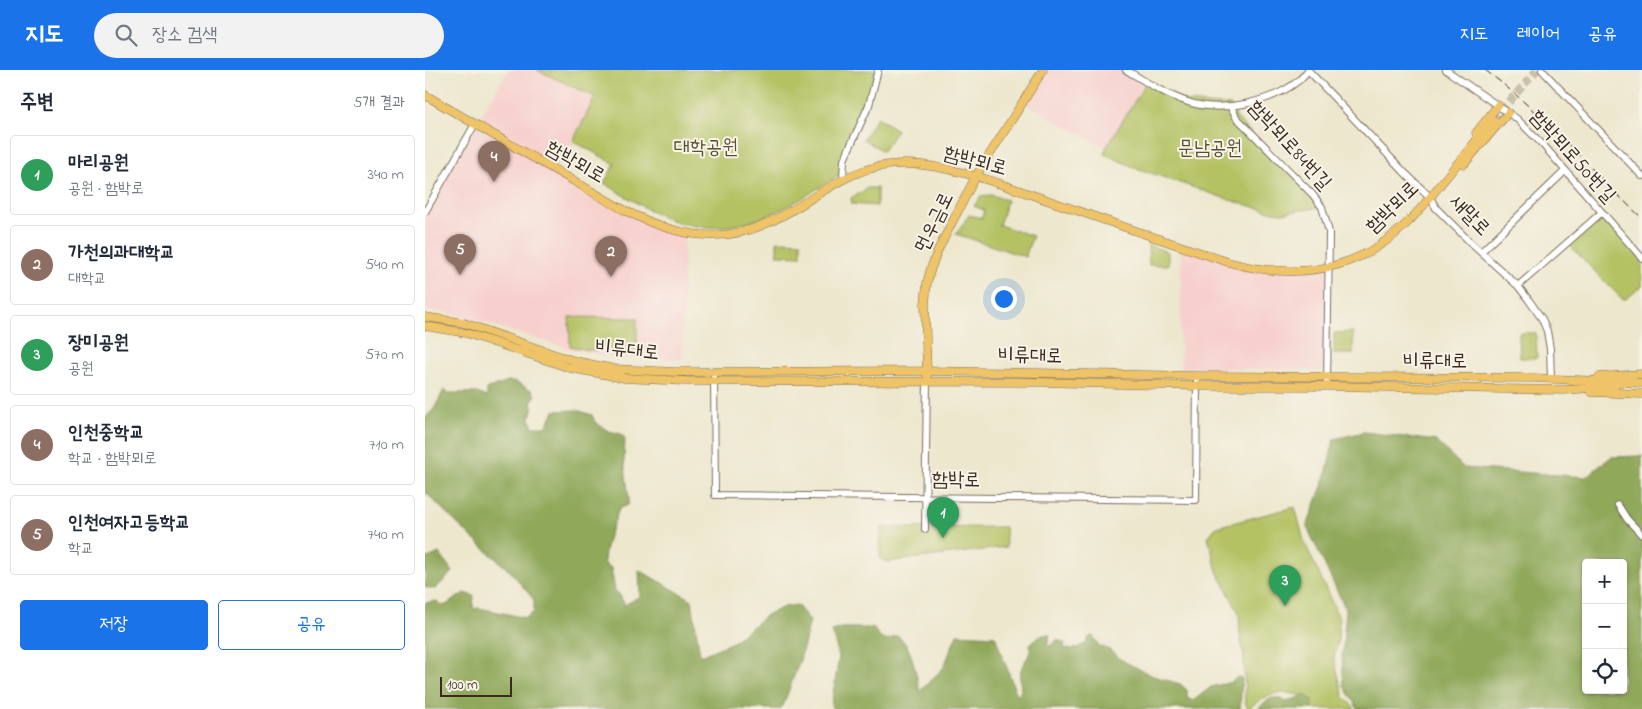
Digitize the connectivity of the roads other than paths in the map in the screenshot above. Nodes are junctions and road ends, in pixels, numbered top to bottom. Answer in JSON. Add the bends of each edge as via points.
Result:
{"nodes":[{"id":1,"x":878,"y":70,"type":"edge"},
{"id":2,"x":1043,"y":70,"type":"edge"},
{"id":3,"x":1126,"y":70,"type":"edge"},
{"id":4,"x":1308,"y":70,"type":"edge"},
{"id":5,"x":1446,"y":70,"type":"edge"},
{"id":6,"x":1542,"y":70,"type":"edge"},
{"id":7,"x":425,"y":95,"type":"edge"},
{"id":8,"x":1231,"y":106,"type":"junction"},
{"id":9,"x":1498,"y":106,"type":"junction"},
{"id":10,"x":1508,"y":113,"type":"junction"},
{"id":11,"x":1493,"y":120,"type":"tunnel mouth"},
{"id":12,"x":475,"y":124,"type":"junction"},
{"id":13,"x":1565,"y":171,"type":"junction"},
{"id":14,"x":1641,"y":174,"type":"edge"},
{"id":15,"x":976,"y":176,"type":"junction"},
{"id":16,"x":843,"y":178,"type":"junction"},
{"id":17,"x":1430,"y":197,"type":"junction"},
{"id":18,"x":425,"y":212,"type":"edge"},
{"id":19,"x":1601,"y":213,"type":"junction"},
{"id":20,"x":1481,"y":252,"type":"junction"},
{"id":21,"x":1642,"y":258,"type":"edge"},
{"id":22,"x":1328,"y":267,"type":"junction"},
{"id":23,"x":1518,"y":286,"type":"junction"},
{"id":24,"x":425,"y":317,"type":"edge"},
{"id":25,"x":425,"y":326,"type":"edge"},
{"id":26,"x":927,"y":371,"type":"junction"},
{"id":27,"x":714,"y":372,"type":"junction"},
{"id":28,"x":1642,"y":374,"type":"edge"},
{"id":29,"x":1197,"y":376,"type":"junction"},
{"id":30,"x":1551,"y":379,"type":"junction"},
{"id":31,"x":1567,"y":379,"type":"junction"},
{"id":32,"x":714,"y":381,"type":"junction"},
{"id":33,"x":1327,"y":381,"type":"junction"},
{"id":34,"x":927,"y":382,"type":"junction"},
{"id":35,"x":1642,"y":384,"type":"edge"},
{"id":36,"x":1197,"y":386,"type":"junction"},
{"id":37,"x":1564,"y":390,"type":"junction"},
{"id":38,"x":1642,"y":394,"type":"edge"},
{"id":39,"x":926,"y":497,"type":"junction"},
{"id":40,"x":1619,"y":505,"type":"dead end"},
{"id":41,"x":925,"y":529,"type":"dead end"},
{"id":42,"x":1642,"y":535,"type":"edge"}],
"edges":[{"from":1,"to":16,"type":"street","via":[[869,105],[844,160]]},
{"from":2,"to":15,"type":"main road","name":"먼우금로"},
{"from":3,"to":8,"type":"street","via":[[1187,102],[1205,107]]},
{"from":4,"to":8,"type":"street","via":[[1284,90],[1261,100]]},
{"from":4,"to":17,"type":"street","name":"새말로"},
{"from":5,"to":9,"type":"street","name":"함박뫼로50번길"},
{"from":6,"to":14,"type":"street"},
{"from":7,"to":12,"type":"main road","name":"함박뫼로"},
{"from":8,"to":22,"type":"street","name":"함박뫼로84번길","via":[[1236,117],[1322,207],[1329,232]]},
{"from":9,"to":10,"type":"street","name":"함박뫼로50번길"},
{"from":9,"to":17,"type":"main road","via":[[1434,186]]},
{"from":10,"to":13,"type":"street","name":"함박뫼로50번길","via":[[1544,146]]},
{"from":10,"to":17,"type":"main road","via":[[1441,191]]},
{"from":11,"to":17,"type":"main road","name":"함박뫼로"},
{"from":12,"to":16,"type":"main road","name":"함박뫼로","via":[[634,216],[697,235],[720,235],[758,227]]},
{"from":12,"to":18,"type":"street"},
{"from":13,"to":19,"type":"street","name":"함박뫼로50번길"},
{"from":13,"to":20,"type":"street"},
{"from":15,"to":16,"type":"main road","name":"함박뫼로","via":[[920,164],[903,164],[886,165]]},
{"from":15,"to":22,"type":"main road","name":"함박뫼로","via":[[1254,269],[1296,272]]},
{"from":15,"to":26,"type":"main road","name":"먼우금로","via":[[931,268],[925,304]]},
{"from":17,"to":20,"type":"street","name":"새말로","via":[[1436,208]]},
{"from":17,"to":22,"type":"main road","name":"함박뫼로","via":[[1405,226],[1372,250]]},
{"from":19,"to":21,"type":"street","name":"함박뫼로50번길"},
{"from":19,"to":23,"type":"street"},
{"from":20,"to":23,"type":"street","name":"새말로"},
{"from":22,"to":33,"type":"street","name":"함박뫼로84번길"},
{"from":23,"to":30,"type":"street","name":"새말로","via":[[1547,331]]},
{"from":24,"to":27,"type":"main road","name":"비류대로","via":[[465,323],[553,354],[614,369]]},
{"from":25,"to":32,"type":"main road","name":"비류대로","via":[[466,333],[579,370],[624,378]]},
{"from":26,"to":27,"type":"main road","name":"비류대로"},
{"from":26,"to":29,"type":"main road","name":"비류대로"},
{"from":26,"to":34,"type":"main road","name":"먼우금로"},
{"from":27,"to":32,"type":"street","name":"함박로"},
{"from":28,"to":31,"type":"main road"},
{"from":29,"to":33,"type":"main road","name":"비류대로"},
{"from":29,"to":36,"type":"street","name":"함박로"},
{"from":30,"to":31,"type":"main road","name":"비류대로"},
{"from":30,"to":33,"type":"main road","name":"비류대로"},
{"from":31,"to":35,"type":"main road","name":"비류대로"},
{"from":32,"to":34,"type":"main road","name":"비류대로"},
{"from":32,"to":39,"type":"street","name":"함박로","via":[[715,495]]},
{"from":33,"to":36,"type":"main road","name":"비류대로"},
{"from":33,"to":37,"type":"main road","name":"비류대로"},
{"from":34,"to":36,"type":"main road","name":"비류대로"},
{"from":34,"to":39,"type":"street"},
{"from":35,"to":37,"type":"main road","name":"비류대로"},
{"from":36,"to":39,"type":"street","name":"함박로","via":[[1196,500]]},
{"from":37,"to":38,"type":"main road"},
{"from":39,"to":41,"type":"street"},
{"from":40,"to":42,"type":"street"}]}
